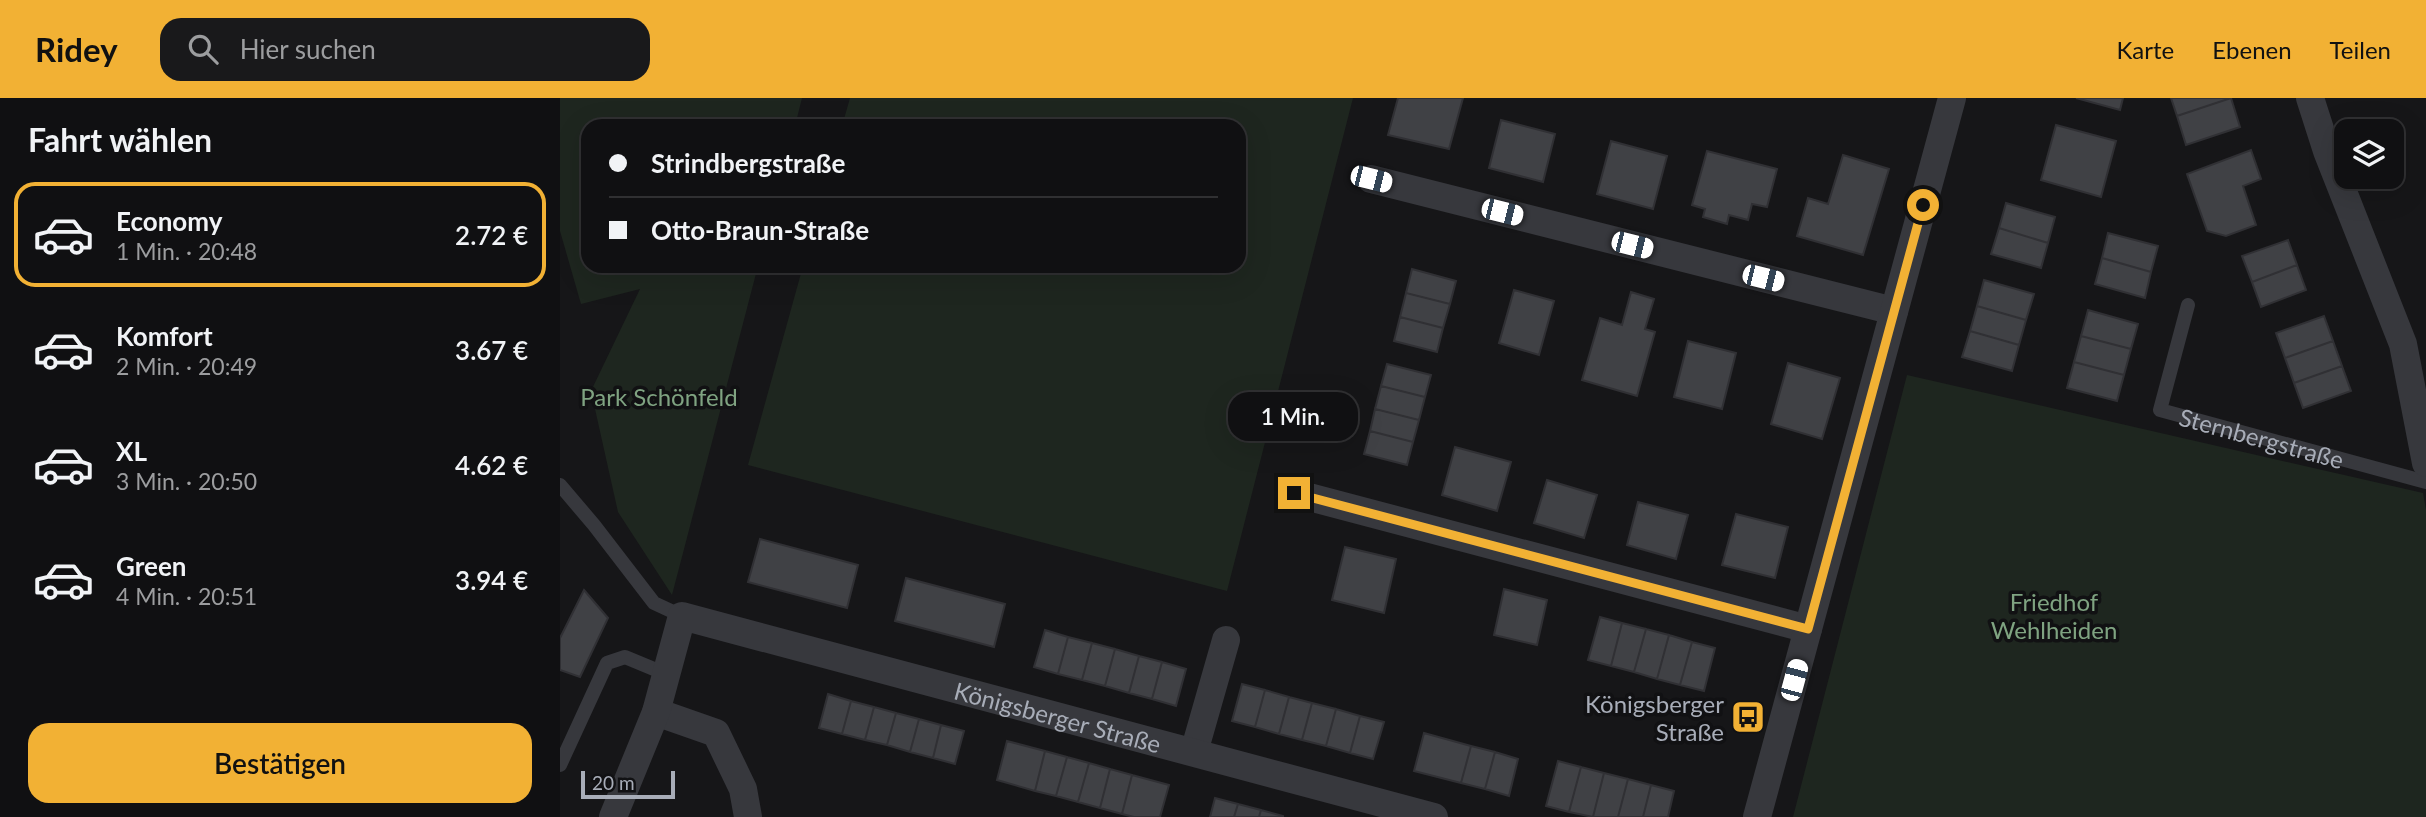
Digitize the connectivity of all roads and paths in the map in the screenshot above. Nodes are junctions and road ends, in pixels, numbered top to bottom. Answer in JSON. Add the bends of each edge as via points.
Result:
{"nodes":[{"id":1,"x":1952,"y":98,"type":"edge"},
{"id":2,"x":2310,"y":98,"type":"edge"},
{"id":3,"x":1371,"y":179,"type":"dead end"},
{"id":4,"x":2188,"y":306,"type":"dead end"},
{"id":5,"x":1894,"y":312,"type":"junction"},
{"id":6,"x":2414,"y":345,"type":"edge"},
{"id":7,"x":2426,"y":463,"type":"edge"},
{"id":8,"x":2426,"y":482,"type":"edge"},
{"id":9,"x":560,"y":485,"type":"edge"},
{"id":10,"x":1294,"y":493,"type":"dead end"},
{"id":11,"x":682,"y":616,"type":"junction"},
{"id":12,"x":1808,"y":629,"type":"junction"},
{"id":13,"x":1226,"y":640,"type":"dead end"},
{"id":14,"x":666,"y":674,"type":"junction"},
{"id":15,"x":656,"y":712,"type":"junction"},
{"id":16,"x":1194,"y":752,"type":"junction"},
{"id":17,"x":560,"y":765,"type":"edge"},
{"id":18,"x":612,"y":817,"type":"edge"},
{"id":19,"x":748,"y":817,"type":"edge"},
{"id":20,"x":1434,"y":817,"type":"edge"},
{"id":21,"x":1757,"y":817,"type":"edge"}],
"edges":[{"from":1,"to":5,"type":"street"},
{"from":2,"to":6,"type":"street","via":[[2327,150]]},
{"from":3,"to":5,"type":"street"},
{"from":4,"to":8,"type":"lane","name":"Sternbergstraße","via":[[2160,410]]},
{"from":5,"to":12,"type":"street"},
{"from":6,"to":7,"type":"street"},
{"from":9,"to":11,"type":"lane","via":[[654,603]]},
{"from":10,"to":12,"type":"street"},
{"from":11,"to":14,"type":"street"},
{"from":11,"to":16,"type":"street","name":"Königsberger Straße"},
{"from":12,"to":21,"type":"street"},
{"from":13,"to":16,"type":"street"},
{"from":14,"to":15,"type":"street"},
{"from":14,"to":17,"type":"lane","via":[[625,657],[607,663]]},
{"from":15,"to":18,"type":"street"},
{"from":15,"to":19,"type":"street","via":[[716,733],[743,789]]},
{"from":16,"to":20,"type":"street","name":"Königsberger Straße"}]}
